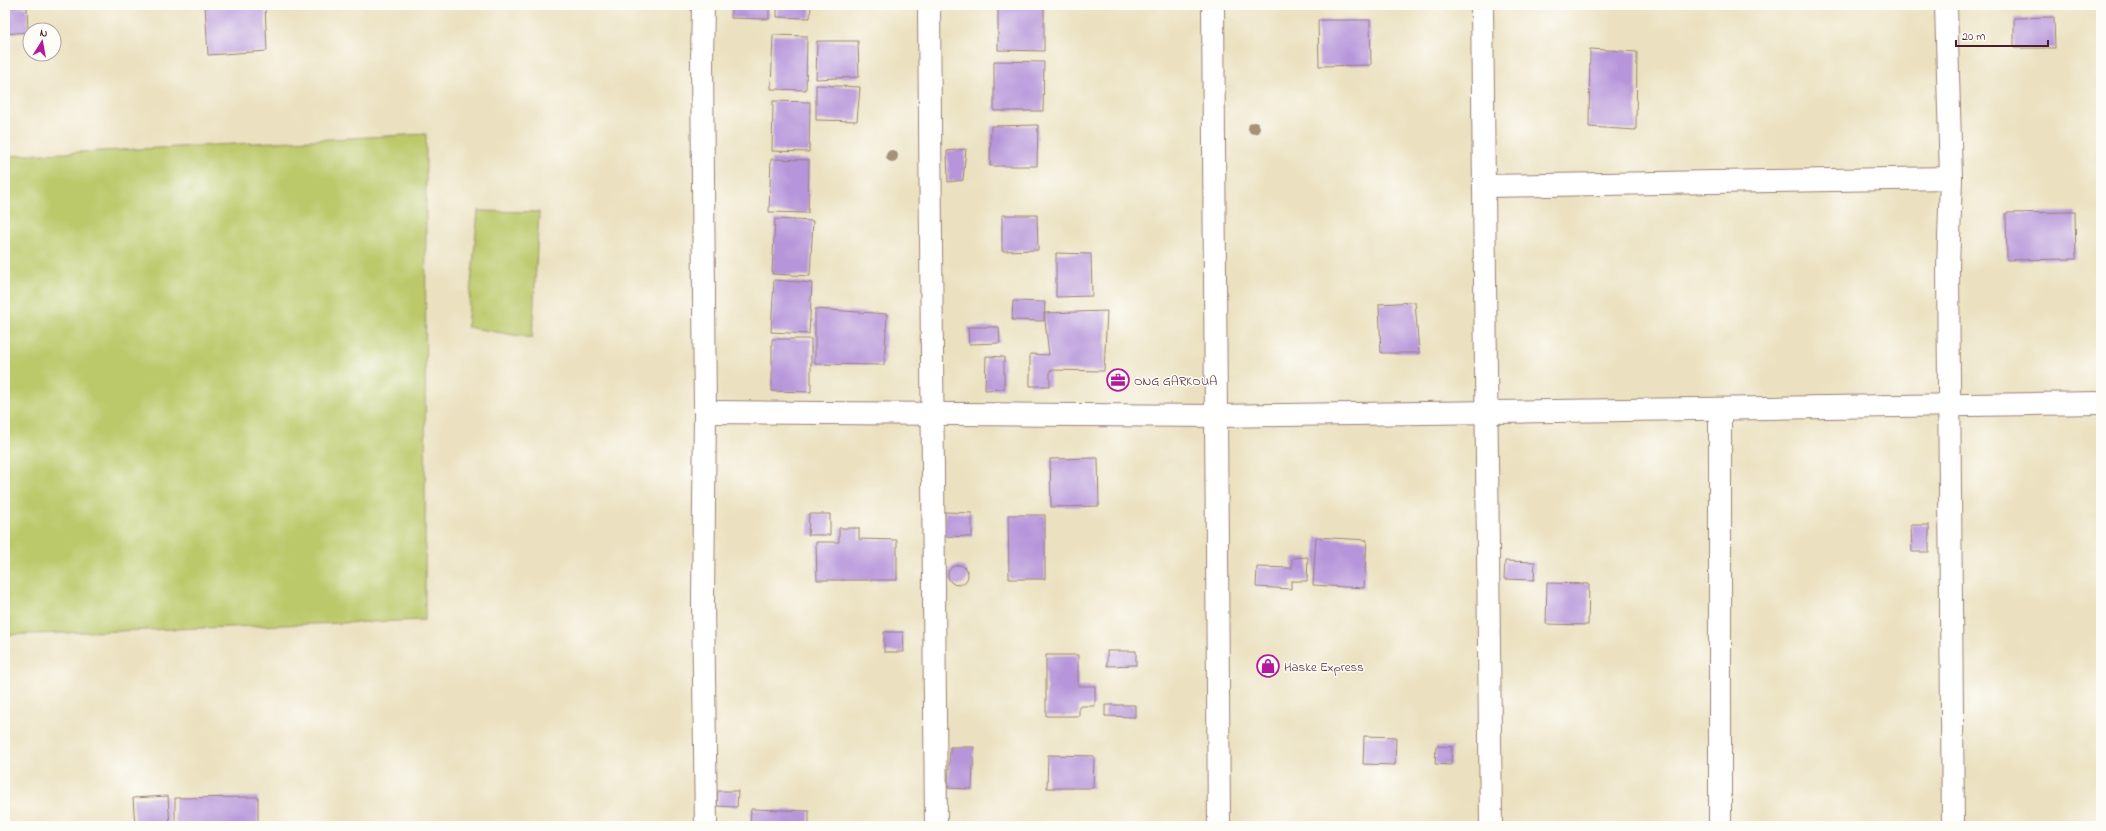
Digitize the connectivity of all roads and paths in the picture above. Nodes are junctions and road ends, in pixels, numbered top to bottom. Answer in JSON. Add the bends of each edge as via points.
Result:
{"nodes":[{"id":1,"x":704,"y":5,"type":"edge"},
{"id":2,"x":928,"y":5,"type":"edge"},
{"id":3,"x":1214,"y":5,"type":"edge"},
{"id":4,"x":1482,"y":5,"type":"edge"},
{"id":5,"x":1946,"y":5,"type":"edge"},
{"id":6,"x":1951,"y":178,"type":"junction"},
{"id":7,"x":1484,"y":186,"type":"junction"},
{"id":8,"x":2101,"y":403,"type":"edge"},
{"id":9,"x":1949,"y":406,"type":"junction"},
{"id":10,"x":1720,"y":409,"type":"junction"},
{"id":11,"x":705,"y":412,"type":"junction"},
{"id":12,"x":1486,"y":412,"type":"junction"},
{"id":13,"x":933,"y":413,"type":"junction"},
{"id":14,"x":1217,"y":416,"type":"junction"},
{"id":15,"x":706,"y":826,"type":"edge"},
{"id":16,"x":936,"y":826,"type":"edge"},
{"id":17,"x":1219,"y":826,"type":"edge"},
{"id":18,"x":1491,"y":826,"type":"edge"},
{"id":19,"x":1720,"y":826,"type":"edge"},
{"id":20,"x":1953,"y":826,"type":"edge"}],
"edges":[{"from":1,"to":11,"type":"street","via":[[702,62]]},
{"from":2,"to":13,"type":"street"},
{"from":3,"to":14,"type":"street"},
{"from":4,"to":7,"type":"street"},
{"from":5,"to":6,"type":"street"},
{"from":6,"to":7,"type":"street"},
{"from":6,"to":9,"type":"street","via":[[1948,268]]},
{"from":7,"to":12,"type":"street"},
{"from":8,"to":9,"type":"street"},
{"from":9,"to":10,"type":"street"},
{"from":9,"to":20,"type":"street"},
{"from":10,"to":12,"type":"street"},
{"from":10,"to":19,"type":"street"},
{"from":11,"to":13,"type":"street"},
{"from":11,"to":15,"type":"street","via":[[703,601]]},
{"from":12,"to":14,"type":"street"},
{"from":12,"to":18,"type":"street"},
{"from":13,"to":14,"type":"street"},
{"from":13,"to":16,"type":"street"},
{"from":14,"to":17,"type":"street"}]}
